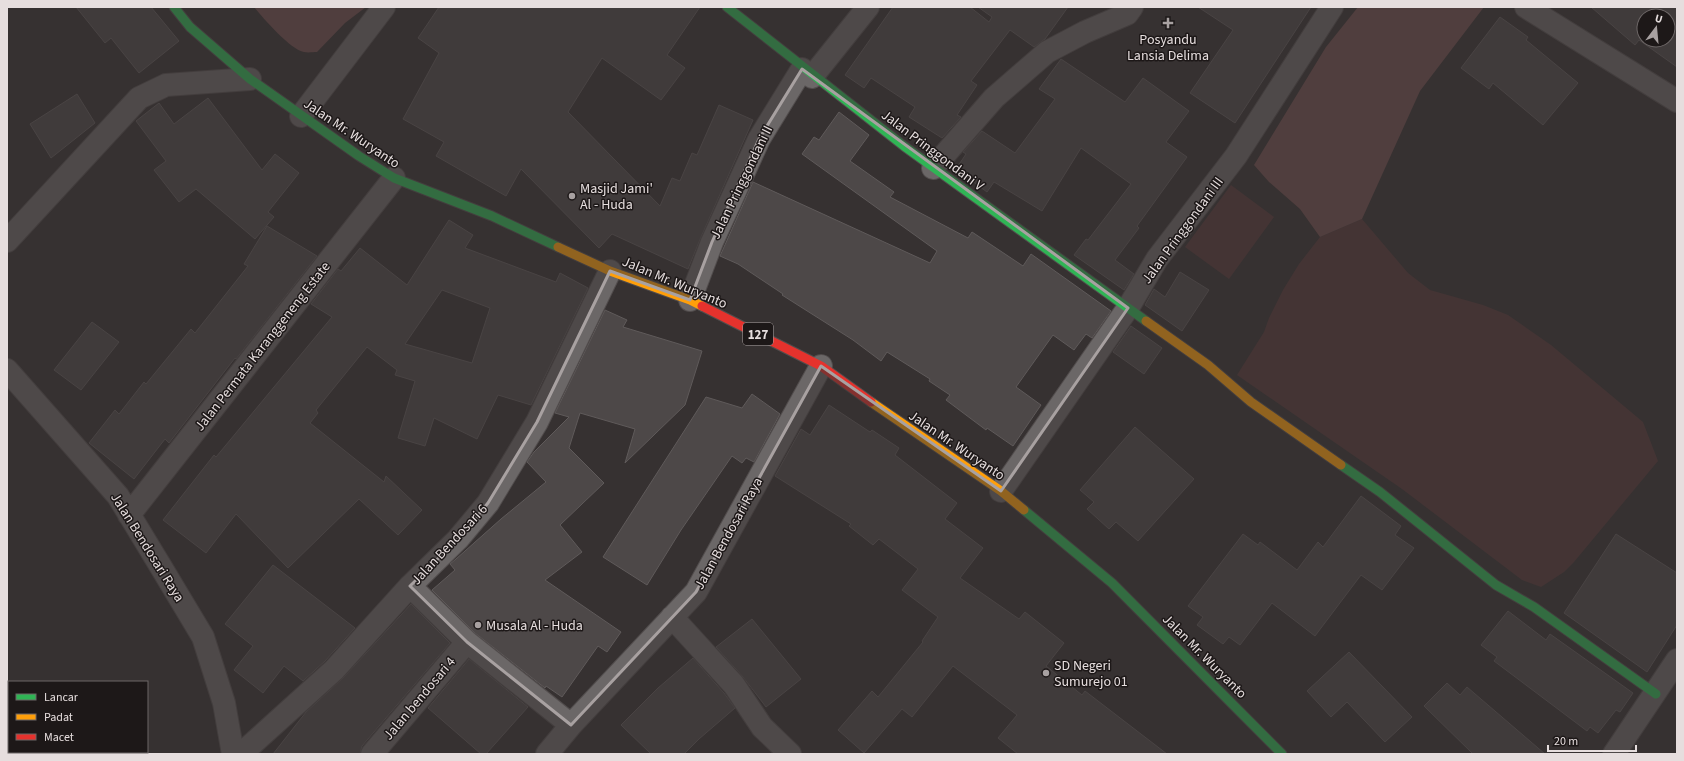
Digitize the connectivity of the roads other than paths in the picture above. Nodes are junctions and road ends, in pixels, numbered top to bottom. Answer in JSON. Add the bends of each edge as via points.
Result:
{"nodes":[{"id":1,"x":174,"y":7,"type":"edge"},
{"id":2,"x":384,"y":7,"type":"edge"},
{"id":3,"x":727,"y":7,"type":"edge"},
{"id":4,"x":868,"y":7,"type":"edge"},
{"id":5,"x":1132,"y":7,"type":"edge"},
{"id":6,"x":1332,"y":7,"type":"edge"},
{"id":7,"x":1526,"y":7,"type":"edge"},
{"id":8,"x":807,"y":73,"type":"junction"},
{"id":9,"x":250,"y":79,"type":"junction"},
{"id":10,"x":1677,"y":101,"type":"edge"},
{"id":11,"x":301,"y":116,"type":"junction"},
{"id":12,"x":933,"y":168,"type":"junction"},
{"id":13,"x":394,"y":178,"type":"junction"},
{"id":14,"x":7,"y":241,"type":"edge"},
{"id":15,"x":610,"y":270,"type":"junction"},
{"id":16,"x":690,"y":300,"type":"junction"},
{"id":17,"x":1128,"y":308,"type":"junction"},
{"id":18,"x":821,"y":366,"type":"junction"},
{"id":19,"x":7,"y":370,"type":"edge"},
{"id":20,"x":1001,"y":491,"type":"junction"},
{"id":21,"x":129,"y":515,"type":"junction"},
{"id":22,"x":410,"y":586,"type":"junction"},
{"id":23,"x":672,"y":617,"type":"junction"},
{"id":24,"x":467,"y":642,"type":"junction"},
{"id":25,"x":1677,"y":660,"type":"edge"},
{"id":26,"x":1656,"y":694,"type":"junction"},
{"id":27,"x":572,"y":725,"type":"junction"},
{"id":28,"x":233,"y":754,"type":"edge"},
{"id":29,"x":241,"y":754,"type":"edge"},
{"id":30,"x":372,"y":754,"type":"edge"},
{"id":31,"x":547,"y":754,"type":"edge"},
{"id":32,"x":790,"y":754,"type":"edge"},
{"id":33,"x":1282,"y":754,"type":"edge"},
{"id":34,"x":1614,"y":754,"type":"edge"}],
"edges":[{"from":1,"to":9,"type":"main road","name":"Jalan Mr. Wuryanto","number":"127","via":[[190,28]]},
{"from":2,"to":11,"type":"street"},
{"from":3,"to":8,"type":"main road","name":"Jalan Pringgondani V"},
{"from":4,"to":8,"type":"street","name":"Jalan Pringgondani II"},
{"from":5,"to":12,"type":"street","via":[[1127,14],[1047,52],[994,98]]},
{"from":6,"to":17,"type":"street","name":"Jalan Pringgondani III","via":[[1236,156],[1157,260]]},
{"from":7,"to":10,"type":"street"},
{"from":8,"to":12,"type":"main road","name":"Jalan Pringgondani V"},
{"from":8,"to":16,"type":"street","name":"Jalan Pringgondani II","via":[[759,139],[712,242]]},
{"from":9,"to":11,"type":"main road","name":"Jalan Mr. Wuryanto","number":"127"},
{"from":9,"to":14,"type":"street","via":[[166,84],[138,98]]},
{"from":11,"to":13,"type":"main road","name":"Jalan Mr. Wuryanto","number":"127"},
{"from":12,"to":17,"type":"main road","name":"Jalan Pringgondani V"},
{"from":13,"to":15,"type":"main road","name":"Jalan Mr. Wuryanto","number":"127","via":[[492,216]]},
{"from":13,"to":21,"type":"street","name":"Jalan Permata Karanggeneng Estate"},
{"from":15,"to":16,"type":"main road","name":"Jalan Mr. Wuryanto","number":"127"},
{"from":15,"to":22,"type":"street","name":"Jalan Bendosari 6","via":[[537,422],[488,503],[458,539]]},
{"from":16,"to":18,"type":"main road","name":"Jalan Mr. Wuryanto","number":"127"},
{"from":17,"to":20,"type":"street","name":"Jalan Pringgondani III"},
{"from":17,"to":26,"type":"main road","name":"Jalan Pringgondani V","via":[[1208,365],[1250,402],[1380,492],[1496,585],[1534,607]]},
{"from":18,"to":20,"type":"main road","name":"Jalan Mr. Wuryanto","number":"127"},
{"from":18,"to":23,"type":"street","name":"Jalan Bendosari Raya","via":[[696,592]]},
{"from":19,"to":21,"type":"street","name":"Jalan Bendosari Raya","via":[[118,496]]},
{"from":20,"to":33,"type":"main road","name":"Jalan Mr. Wuryanto","number":"127","via":[[1112,583]]},
{"from":21,"to":28,"type":"street","name":"Jalan Bendosari Raya","via":[[203,637],[224,703]]},
{"from":22,"to":24,"type":"street"},
{"from":22,"to":29,"type":"street","name":"Jalan Bendosari 6","via":[[334,670]]},
{"from":23,"to":27,"type":"street","name":"Jalan Bendosari Raya"},
{"from":23,"to":32,"type":"street","via":[[734,685],[762,727]]},
{"from":24,"to":27,"type":"street"},
{"from":24,"to":30,"type":"street","name":"Jalan bendosari 4"},
{"from":25,"to":26,"type":"street"},
{"from":26,"to":34,"type":"street"},
{"from":27,"to":31,"type":"street","name":"Jalan Bendosari Raya"}]}
